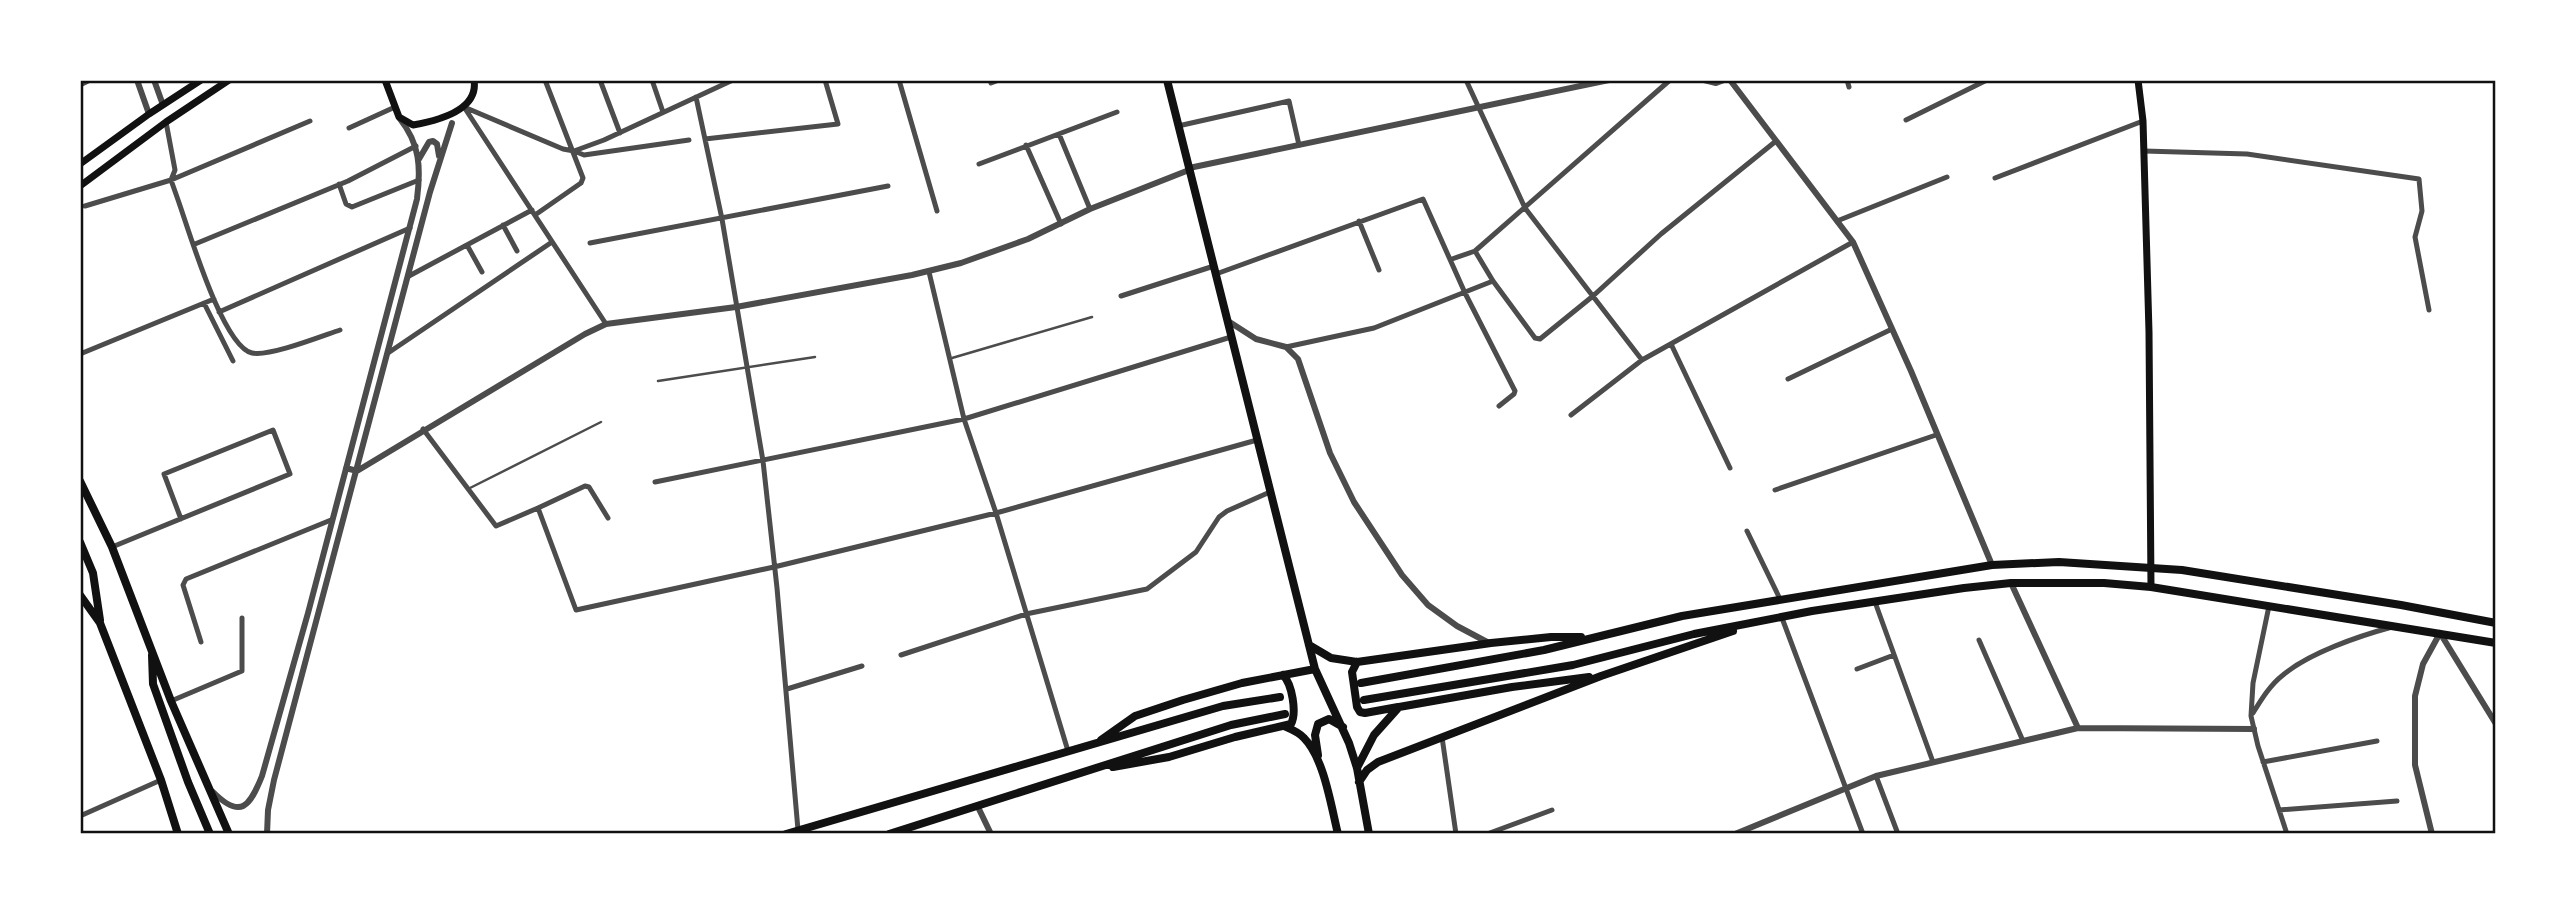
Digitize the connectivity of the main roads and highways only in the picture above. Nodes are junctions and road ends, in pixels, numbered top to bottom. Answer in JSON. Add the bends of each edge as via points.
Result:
{"nodes":[{"id":1,"x":201,"y":80,"type":"edge"},
{"id":2,"x":229,"y":80,"type":"edge"},
{"id":3,"x":385,"y":80,"type":"edge"},
{"id":4,"x":474,"y":80,"type":"edge"},
{"id":5,"x":1167,"y":80,"type":"edge"},
{"id":6,"x":2138,"y":80,"type":"edge"},
{"id":7,"x":80,"y":164,"type":"edge"},
{"id":8,"x":80,"y":186,"type":"edge"},
{"id":9,"x":80,"y":481,"type":"edge"},
{"id":10,"x":80,"y":542,"type":"edge"},
{"id":11,"x":2152,"y":569,"type":"junction"},
{"id":12,"x":2151,"y":587,"type":"junction"},
{"id":13,"x":80,"y":595,"type":"edge"},
{"id":14,"x":2495,"y":621,"type":"edge"},
{"id":15,"x":1760,"y":622,"type":"junction"},
{"id":16,"x":100,"y":623,"type":"junction"},
{"id":17,"x":1595,"y":636,"type":"junction"},
{"id":18,"x":2496,"y":643,"type":"edge"},
{"id":19,"x":1309,"y":645,"type":"junction"},
{"id":20,"x":152,"y":652,"type":"junction"},
{"id":21,"x":1357,"y":662,"type":"junction"},
{"id":22,"x":1315,"y":668,"type":"junction"},
{"id":23,"x":1283,"y":675,"type":"junction"},
{"id":24,"x":1601,"y":676,"type":"junction"},
{"id":25,"x":1361,"y":683,"type":"dead end"},
{"id":26,"x":1280,"y":696,"type":"dead end"},
{"id":27,"x":1364,"y":700,"type":"dead end"},
{"id":28,"x":1399,"y":707,"type":"junction"},
{"id":29,"x":1285,"y":714,"type":"dead end"},
{"id":30,"x":1284,"y":726,"type":"junction"},
{"id":31,"x":1342,"y":727,"type":"junction"},
{"id":32,"x":1095,"y":744,"type":"junction"},
{"id":33,"x":1100,"y":767,"type":"junction"},
{"id":34,"x":1357,"y":768,"type":"junction"},
{"id":35,"x":1321,"y":771,"type":"junction"},
{"id":36,"x":1359,"y":782,"type":"junction"},
{"id":37,"x":178,"y":834,"type":"edge"},
{"id":38,"x":210,"y":834,"type":"edge"},
{"id":39,"x":229,"y":834,"type":"edge"},
{"id":40,"x":786,"y":834,"type":"edge"},
{"id":41,"x":889,"y":834,"type":"edge"},
{"id":42,"x":1338,"y":834,"type":"edge"},
{"id":43,"x":1369,"y":834,"type":"edge"}],
"edges":[{"from":1,"to":7,"type":"main road"},
{"from":2,"to":8,"type":"main road"},
{"from":3,"to":4,"type":"main road","via":[[399,117],[413,125],[464,107],[474,94]]},
{"from":5,"to":19,"type":"main road"},
{"from":6,"to":11,"type":"main road","via":[[2144,151]]},
{"from":9,"to":20,"type":"main road","via":[[112,547]]},
{"from":10,"to":16,"type":"main road","via":[[93,573]]},
{"from":11,"to":12,"type":"main road"},
{"from":11,"to":14,"type":"main road","via":[[2182,570]]},
{"from":11,"to":17,"type":"main road","via":[[2059,562],[1992,565],[1682,616]]},
{"from":12,"to":15,"type":"main road","via":[[2011,583]]},
{"from":12,"to":18,"type":"main road"},
{"from":13,"to":16,"type":"main road"},
{"from":15,"to":24,"type":"main road"},
{"from":15,"to":27,"type":"main road","via":[[1573,665]]},
{"from":16,"to":37,"type":"main road"},
{"from":17,"to":21,"type":"main road","via":[[1491,643]]},
{"from":17,"to":25,"type":"main road","via":[[1544,650]]},
{"from":19,"to":21,"type":"main road","via":[[1331,658]]},
{"from":19,"to":22,"type":"main road"},
{"from":20,"to":38,"type":"main road","via":[[153,684]]},
{"from":20,"to":39,"type":"main road"},
{"from":21,"to":28,"type":"main road","via":[[1352,671],[1360,712]]},
{"from":22,"to":23,"type":"main road"},
{"from":22,"to":31,"type":"main road"},
{"from":23,"to":30,"type":"main road","via":[[1288,680],[1294,716]]},
{"from":23,"to":32,"type":"main road","via":[[1220,688],[1135,716]]},
{"from":24,"to":28,"type":"main road"},
{"from":24,"to":36,"type":"main road","via":[[1378,762]]},
{"from":26,"to":32,"type":"main road","via":[[1223,706]]},
{"from":28,"to":34,"type":"main road","via":[[1374,735]]},
{"from":29,"to":33,"type":"main road","via":[[1231,725]]},
{"from":30,"to":33,"type":"main road","via":[[1169,757]]},
{"from":30,"to":35,"type":"main road","via":[[1304,738]]},
{"from":31,"to":34,"type":"main road"},
{"from":31,"to":35,"type":"main road","via":[[1329,719],[1318,723]]},
{"from":32,"to":40,"type":"main road"},
{"from":33,"to":41,"type":"main road"},
{"from":34,"to":36,"type":"main road"},
{"from":35,"to":42,"type":"main road"},
{"from":36,"to":43,"type":"main road"}]}
